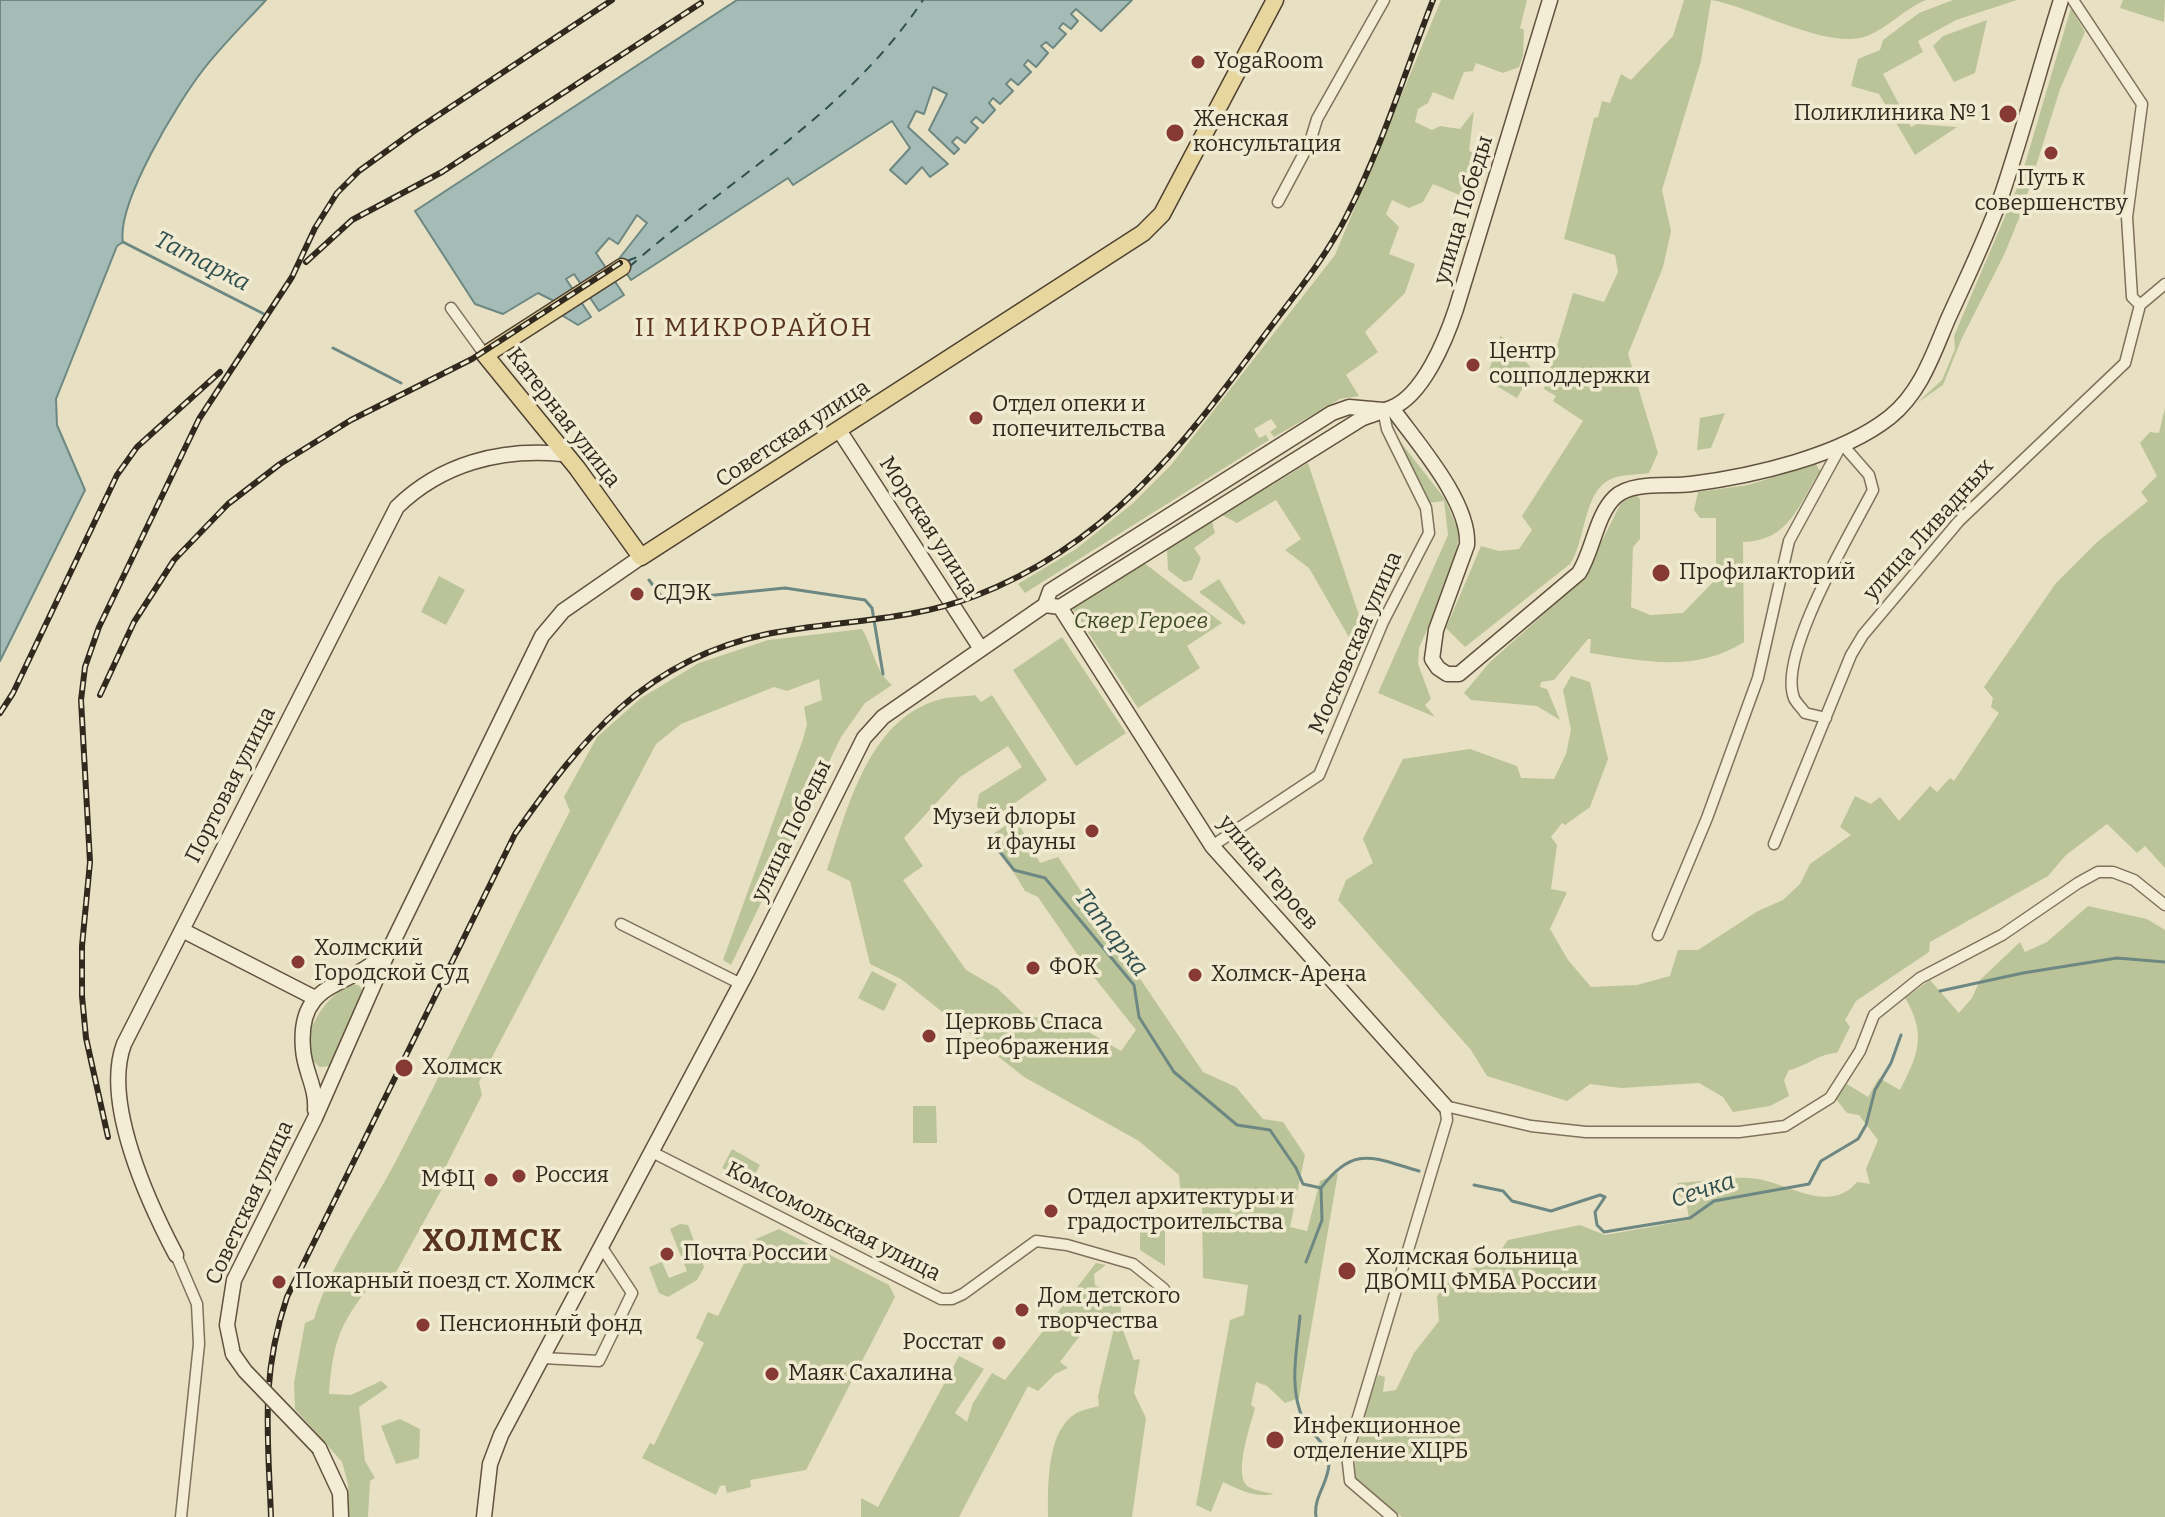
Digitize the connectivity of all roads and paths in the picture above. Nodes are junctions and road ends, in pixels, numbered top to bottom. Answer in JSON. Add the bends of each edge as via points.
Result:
{"nodes":[{"id":1,"x":1275,"y":0,"type":"edge"},
{"id":2,"x":1384,"y":0,"type":"edge"},
{"id":3,"x":1550,"y":0,"type":"edge"},
{"id":4,"x":2061,"y":0,"type":"edge"},
{"id":5,"x":2073,"y":0,"type":"edge"},
{"id":6,"x":1278,"y":202,"type":"dead end"},
{"id":7,"x":622,"y":267,"type":"dead end"},
{"id":8,"x":2165,"y":284,"type":"edge"},
{"id":9,"x":2140,"y":305,"type":"junction"},
{"id":10,"x":451,"y":308,"type":"dead end"},
{"id":11,"x":485,"y":355,"type":"junction"},
{"id":12,"x":1388,"y":409,"type":"junction"},
{"id":13,"x":839,"y":430,"type":"junction"},
{"id":14,"x":1842,"y":444,"type":"junction"},
{"id":15,"x":562,"y":454,"type":"junction"},
{"id":16,"x":641,"y":557,"type":"junction"},
{"id":17,"x":1052,"y":606,"type":"junction"},
{"id":18,"x":981,"y":649,"type":"junction"},
{"id":19,"x":1826,"y":718,"type":"junction"},
{"id":20,"x":1774,"y":844,"type":"dead end"},
{"id":21,"x":1212,"y":846,"type":"junction"},
{"id":22,"x":2165,"y":905,"type":"edge"},
{"id":23,"x":621,"y":924,"type":"dead end"},
{"id":24,"x":182,"y":930,"type":"junction"},
{"id":25,"x":1658,"y":935,"type":"dead end"},
{"id":26,"x":389,"y":950,"type":"junction"},
{"id":27,"x":350,"y":974,"type":"junction"},
{"id":28,"x":741,"y":984,"type":"junction"},
{"id":29,"x":370,"y":997,"type":"junction"},
{"id":30,"x":315,"y":998,"type":"junction"},
{"id":31,"x":308,"y":1071,"type":"junction"},
{"id":32,"x":335,"y":1074,"type":"junction"},
{"id":33,"x":1445,"y":1106,"type":"junction"},
{"id":34,"x":315,"y":1118,"type":"junction"},
{"id":35,"x":654,"y":1148,"type":"junction"},
{"id":36,"x":601,"y":1246,"type":"junction"},
{"id":37,"x":176,"y":1255,"type":"joint"},
{"id":38,"x":1164,"y":1289,"type":"dead end"},
{"id":39,"x":543,"y":1358,"type":"junction"},
{"id":40,"x":181,"y":1517,"type":"edge"},
{"id":41,"x":341,"y":1517,"type":"edge"},
{"id":42,"x":484,"y":1517,"type":"edge"},
{"id":43,"x":1392,"y":1517,"type":"edge"}],
"edges":[{"from":1,"to":13,"type":"main road","name":"Советская улица","via":[[1162,214],[1143,233]]},
{"from":2,"to":6,"type":"street","via":[[1317,119]]},
{"from":3,"to":12,"type":"main road","name":"улица Победы","via":[[1449,329],[1421,381]]},
{"from":4,"to":14,"type":"main road","via":[[2003,191],[1917,387],[1889,418]]},
{"from":5,"to":9,"type":"street","via":[[2142,104],[2127,217],[2132,297]]},
{"from":7,"to":11,"type":"main road"},
{"from":8,"to":9,"type":"street"},
{"from":9,"to":19,"type":"street","name":"улица Ливадных","via":[[2125,363],[2026,453],[1936,546],[1863,635]]},
{"from":10,"to":11,"type":"street","name":"Катерная улица"},
{"from":11,"to":15,"type":"main road","name":"Катерная улица"},
{"from":12,"to":14,"type":"main road","via":[[1456,502],[1468,532],[1432,648],[1432,659],[1447,674],[1469,669],[1579,573],[1615,497],[1630,489],[1753,473]]},
{"from":12,"to":17,"type":"main road","name":"улица Победы","via":[[1349,407],[1332,413],[1050,591]]},
{"from":12,"to":21,"type":"street","name":"Московская улица","via":[[1387,429],[1426,508],[1429,533],[1383,622],[1319,775]]},
{"from":13,"to":16,"type":"main road","name":"Советская улица"},
{"from":13,"to":18,"type":"main road","name":"Морская улица"},
{"from":14,"to":19,"type":"street","via":[[1869,475],[1873,490],[1815,604],[1792,677],[1794,697],[1805,713]]},
{"from":14,"to":25,"type":"street","via":[[1789,541],[1758,678]]},
{"from":15,"to":16,"type":"main road","name":"Катерная улица"},
{"from":15,"to":24,"type":"main road","name":"Портовая улица","via":[[514,453],[457,465],[419,486],[397,507]]},
{"from":16,"to":26,"type":"main road","name":"Советская улица","via":[[563,611],[542,636]]},
{"from":17,"to":18,"type":"main road","name":"улица Победы"},
{"from":17,"to":21,"type":"main road","name":"улица Героев"},
{"from":18,"to":28,"type":"main road","name":"улица Победы","via":[[883,717],[864,738]]},
{"from":19,"to":20,"type":"street","name":"улица Ливадных"},
{"from":21,"to":33,"type":"main road","name":"улица Героев"},
{"from":22,"to":33,"type":"street","via":[[2134,880],[2113,872],[2098,872],[2078,883],[2012,928],[1920,978],[1874,1015],[1860,1051],[1830,1098],[1785,1126],[1739,1132],[1586,1132],[1531,1126]]},
{"from":23,"to":28,"type":"street"},
{"from":24,"to":30,"type":"main road"},
{"from":24,"to":37,"type":"main road","name":"Портовая улица","via":[[117,1061],[140,1179]]},
{"from":26,"to":27,"type":"main road"},
{"from":26,"to":29,"type":"main road","name":"Советская улица"},
{"from":27,"to":29,"type":"main road","via":[[367,980]]},
{"from":27,"to":30,"type":"main road"},
{"from":28,"to":35,"type":"main road","name":"улица Победы"},
{"from":29,"to":32,"type":"main road","name":"Советская улица"},
{"from":30,"to":31,"type":"main road","name":"Советская улица","via":[[302,1040]]},
{"from":31,"to":32,"type":"main road"},
{"from":31,"to":34,"type":"main road","name":"Советская улица"},
{"from":32,"to":34,"type":"main road","name":"Советская улица"},
{"from":33,"to":43,"type":"street","via":[[1447,1120],[1347,1454],[1350,1481]]},
{"from":34,"to":41,"type":"main road","name":"Советская улица","bridge":true,"via":[[234,1280],[227,1325],[233,1354],[245,1371],[319,1448],[340,1493]]},
{"from":35,"to":36,"type":"main road","name":"улица Победы"},
{"from":35,"to":38,"type":"street","name":"Комсомольская улица","via":[[941,1299],[963,1294],[1036,1241],[1133,1264]]},
{"from":36,"to":39,"type":"main road","name":"улица Победы"},
{"from":36,"to":39,"type":"street","via":[[632,1293],[599,1361]]},
{"from":37,"to":40,"type":"street","via":[[197,1304],[199,1344]]},
{"from":39,"to":42,"type":"main road","name":"улица Победы","via":[[490,1464]]}]}
